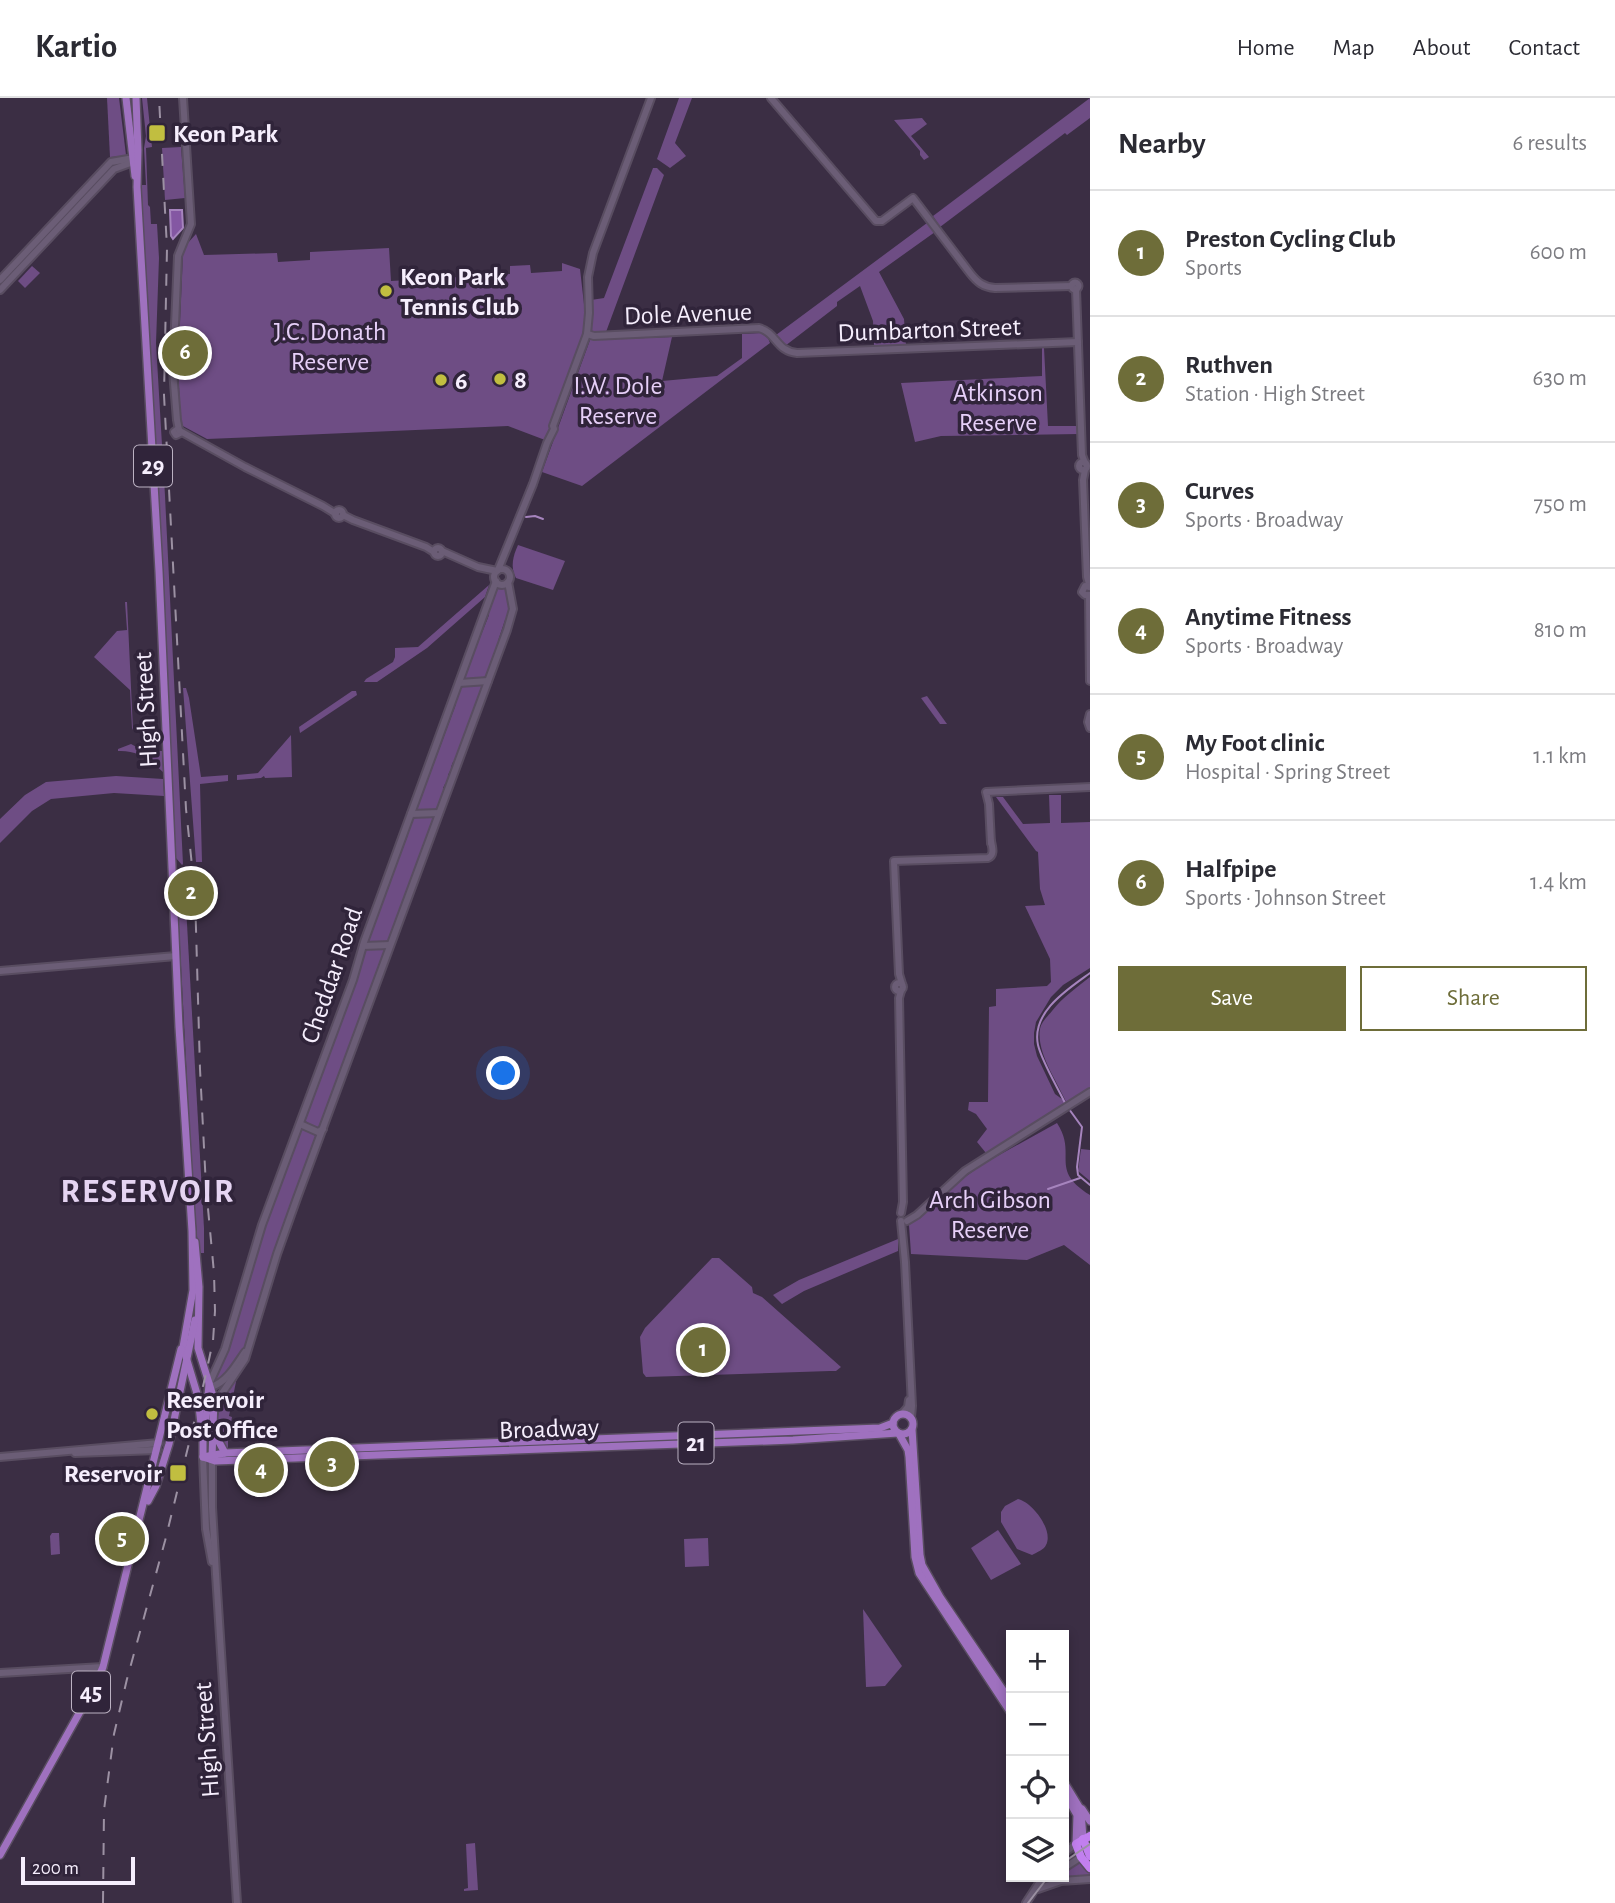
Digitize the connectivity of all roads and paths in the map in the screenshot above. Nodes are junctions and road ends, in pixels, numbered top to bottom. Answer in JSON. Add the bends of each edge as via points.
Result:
{"nodes":[{"id":1,"x":126,"y":98,"type":"edge"},
{"id":2,"x":136,"y":98,"type":"edge"},
{"id":3,"x":183,"y":98,"type":"edge"},
{"id":4,"x":771,"y":98,"type":"edge"},
{"id":5,"x":650,"y":99,"type":"edge"},
{"id":6,"x":134,"y":161,"type":"junction"},
{"id":7,"x":102,"y":176,"type":"junction"},
{"id":8,"x":0,"y":280,"type":"edge"},
{"id":9,"x":0,"y":290,"type":"edge"},
{"id":10,"x":587,"y":334,"type":"junction"},
{"id":11,"x":1078,"y":342,"type":"junction"},
{"id":12,"x":783,"y":350,"type":"joint"},
{"id":13,"x":509,"y":547,"type":"junction"},
{"id":14,"x":507,"y":571,"type":"junction"},
{"id":15,"x":497,"y":575,"type":"junction"},
{"id":16,"x":508,"y":582,"type":"junction"},
{"id":17,"x":1088,"y":587,"type":"edge"},
{"id":18,"x":1088,"y":595,"type":"edge"},
{"id":19,"x":1089,"y":658,"type":"edge"},
{"id":20,"x":488,"y":681,"type":"junction"},
{"id":21,"x":1090,"y":681,"type":"edge"},
{"id":22,"x":459,"y":683,"type":"junction"},
{"id":23,"x":1090,"y":714,"type":"edge"},
{"id":24,"x":1090,"y":728,"type":"edge"},
{"id":25,"x":1090,"y":787,"type":"edge"},
{"id":26,"x":439,"y":813,"type":"junction"},
{"id":27,"x":411,"y":814,"type":"junction"},
{"id":28,"x":390,"y":945,"type":"junction"},
{"id":29,"x":363,"y":946,"type":"junction"},
{"id":30,"x":176,"y":956,"type":"junction"},
{"id":31,"x":0,"y":971,"type":"edge"},
{"id":32,"x":1090,"y":1092,"type":"edge"},
{"id":33,"x":300,"y":1124,"type":"junction"},
{"id":34,"x":323,"y":1129,"type":"junction"},
{"id":35,"x":905,"y":1217,"type":"junction"},
{"id":36,"x":192,"y":1231,"type":"junction"},
{"id":37,"x":199,"y":1303,"type":"junction"},
{"id":38,"x":184,"y":1340,"type":"junction"},
{"id":39,"x":248,"y":1348,"type":"junction"},
{"id":40,"x":187,"y":1359,"type":"junction"},
{"id":41,"x":203,"y":1365,"type":"junction"},
{"id":42,"x":216,"y":1368,"type":"junction"},
{"id":43,"x":178,"y":1369,"type":"junction"},
{"id":44,"x":194,"y":1383,"type":"junction"},
{"id":45,"x":182,"y":1385,"type":"junction"},
{"id":46,"x":210,"y":1385,"type":"junction"},
{"id":47,"x":180,"y":1394,"type":"junction"},
{"id":48,"x":907,"y":1415,"type":"junction"},
{"id":49,"x":214,"y":1416,"type":"junction"},
{"id":50,"x":893,"y":1423,"type":"junction"},
{"id":51,"x":912,"y":1429,"type":"junction"},
{"id":52,"x":162,"y":1431,"type":"junction"},
{"id":53,"x":899,"y":1433,"type":"junction"},
{"id":54,"x":832,"y":1434,"type":"junction"},
{"id":55,"x":203,"y":1442,"type":"junction"},
{"id":56,"x":158,"y":1447,"type":"junction"},
{"id":57,"x":168,"y":1447,"type":"junction"},
{"id":58,"x":225,"y":1453,"type":"junction"},
{"id":59,"x":261,"y":1456,"type":"junction"},
{"id":60,"x":0,"y":1457,"type":"edge"},
{"id":61,"x":203,"y":1457,"type":"junction"},
{"id":62,"x":212,"y":1458,"type":"junction"},
{"id":63,"x":912,"y":1458,"type":"junction"},
{"id":64,"x":150,"y":1491,"type":"junction"},
{"id":65,"x":211,"y":1544,"type":"junction"},
{"id":66,"x":102,"y":1669,"type":"junction"},
{"id":67,"x":0,"y":1673,"type":"edge"},
{"id":68,"x":1006,"y":1695,"type":"edge"},
{"id":69,"x":1006,"y":1705,"type":"edge"},
{"id":70,"x":1069,"y":1790,"type":"edge"},
{"id":71,"x":1069,"y":1801,"type":"edge"},
{"id":72,"x":1080,"y":1806,"type":"junction"},
{"id":73,"x":1090,"y":1821,"type":"edge"},
{"id":74,"x":1083,"y":1840,"type":"edge"},
{"id":75,"x":1087,"y":1854,"type":"edge"},
{"id":76,"x":0,"y":1855,"type":"edge"},
{"id":77,"x":1069,"y":1865,"type":"edge"},
{"id":78,"x":1090,"y":1868,"type":"edge"},
{"id":79,"x":1090,"y":1880,"type":"edge"},
{"id":80,"x":1040,"y":1882,"type":"edge"},
{"id":81,"x":1047,"y":1882,"type":"edge"},
{"id":82,"x":1036,"y":1891,"type":"junction"},
{"id":83,"x":237,"y":1903,"type":"edge"},
{"id":84,"x":1026,"y":1903,"type":"edge"}],
"edges":[{"from":1,"to":6,"type":"main road","name":"High Street","number":"29"},
{"from":2,"to":6,"type":"main road","name":"High Street","number":"29"},
{"from":3,"to":15,"type":"main road","via":[[191,223],[178,256],[173,371],[178,431],[340,515]]},
{"from":4,"to":11,"type":"main road","via":[[876,221],[913,198],[976,281],[986,287],[1074,288]]},
{"from":5,"to":10,"type":"main road","name":"Cheddar Road","via":[[593,253]]},
{"from":6,"to":7,"type":"main road"},
{"from":6,"to":30,"type":"main road","name":"High Street","number":"29"},
{"from":7,"to":8,"type":"main road"},
{"from":7,"to":9,"type":"main road"},
{"from":10,"to":12,"type":"main road","name":"Dole Avenue","via":[[759,328]]},
{"from":10,"to":13,"type":"main road","name":"Cheddar Road"},
{"from":11,"to":12,"type":"main road","name":"Dumbarton Street","via":[[797,354]]},
{"from":11,"to":17,"type":"main road"},
{"from":13,"to":14,"type":"main road","name":"Cheddar Road"},
{"from":13,"to":15,"type":"main road","name":"Cheddar Road"},
{"from":14,"to":15,"type":"main road"},
{"from":14,"to":16,"type":"main road"},
{"from":15,"to":16,"type":"main road","via":[[502,584]]},
{"from":15,"to":22,"type":"main road","name":"Cheddar Road"},
{"from":16,"to":20,"type":"main road","name":"Cheddar Road","via":[[512,614]]},
{"from":17,"to":18,"type":"main road","via":[[1082,590]]},
{"from":18,"to":19,"type":"main road"},
{"from":19,"to":21,"type":"main road"},
{"from":20,"to":22,"type":"main road"},
{"from":20,"to":26,"type":"main road","name":"Cheddar Road"},
{"from":22,"to":27,"type":"main road","name":"Cheddar Road"},
{"from":23,"to":24,"type":"main road"},
{"from":25,"to":35,"type":"main road","via":[[989,792],[991,852],[986,856],[895,861]]},
{"from":26,"to":27,"type":"main road"},
{"from":26,"to":28,"type":"main road","name":"Cheddar Road"},
{"from":27,"to":29,"type":"main road","name":"Cheddar Road"},
{"from":28,"to":29,"type":"main road"},
{"from":28,"to":34,"type":"main road","name":"Cheddar Road"},
{"from":29,"to":33,"type":"main road","name":"Cheddar Road"},
{"from":30,"to":31,"type":"main road"},
{"from":30,"to":36,"type":"main road","name":"High Street","number":"29"},
{"from":32,"to":35,"type":"main road","via":[[965,1171],[920,1211]]},
{"from":33,"to":34,"type":"main road","via":[[318,1132]]},
{"from":33,"to":42,"type":"main road","name":"Cheddar Road"},
{"from":34,"to":39,"type":"main road","name":"Cheddar Road"},
{"from":35,"to":48,"type":"main road"},
{"from":36,"to":37,"type":"main road","name":"High Street","number":"29"},
{"from":36,"to":38,"type":"main road","name":"High Street","number":"29","via":[[193,1290]]},
{"from":37,"to":40,"type":"main road","number":"45"},
{"from":37,"to":41,"type":"main road","name":"High Street","number":"29","via":[[198,1348]]},
{"from":38,"to":40,"type":"main road","name":"High Street","number":"29"},
{"from":38,"to":43,"type":"main road","number":"45"},
{"from":39,"to":46,"type":"main road","name":"Cheddar Road","via":[[219,1384]]},
{"from":39,"to":49,"type":"main road","name":"Cheddar Road","via":[[241,1368],[220,1396]]},
{"from":40,"to":41,"type":"main road"},
{"from":40,"to":43,"type":"main road"},
{"from":40,"to":44,"type":"main road","name":"High Street","number":"29"},
{"from":40,"to":45,"type":"main road","number":"45"},
{"from":41,"to":42,"type":"main road"},
{"from":41,"to":46,"type":"main road","name":"High Street","number":"29"},
{"from":42,"to":46,"type":"main road","name":"Cheddar Road"},
{"from":43,"to":52,"type":"main road","number":"45"},
{"from":44,"to":45,"type":"main road"},
{"from":44,"to":46,"type":"main road"},
{"from":44,"to":55,"type":"main road","name":"High Street","number":"29"},
{"from":45,"to":47,"type":"main road","number":"45"},
{"from":46,"to":49,"type":"main road","name":"High Street","number":"29"},
{"from":46,"to":55,"type":"main road","name":"High Street"},
{"from":47,"to":52,"type":"main road","via":[[167,1429]]},
{"from":47,"to":57,"type":"main road","number":"45"},
{"from":48,"to":50,"type":"main road"},
{"from":48,"to":51,"type":"main road"},
{"from":49,"to":58,"type":"main road"},
{"from":49,"to":62,"type":"main road","name":"High Street","number":"29"},
{"from":50,"to":53,"type":"main road"},
{"from":50,"to":54,"type":"main road","name":"Broadway","number":"21"},
{"from":51,"to":53,"type":"main road","number":"21"},
{"from":51,"to":63,"type":"main road"},
{"from":52,"to":56,"type":"main road","number":"45"},
{"from":53,"to":54,"type":"main road","name":"Broadway","number":"21"},
{"from":53,"to":63,"type":"main road"},
{"from":54,"to":59,"type":"main road","name":"Broadway","number":"21"},
{"from":55,"to":61,"type":"main road","name":"High Street","number":"29"},
{"from":56,"to":57,"type":"main road"},
{"from":56,"to":60,"type":"main road"},
{"from":56,"to":64,"type":"main road","number":"45"},
{"from":57,"to":64,"type":"main road","number":"45"},
{"from":58,"to":59,"type":"main road","name":"Broadway","number":"21"},
{"from":58,"to":62,"type":"main road","name":"Broadway","number":"21"},
{"from":59,"to":62,"type":"main road","name":"Broadway","number":"21"},
{"from":61,"to":62,"type":"main road","name":"Broadway","number":"21"},
{"from":61,"to":65,"type":"main road","name":"High Street","number":"29"},
{"from":62,"to":65,"type":"main road","name":"High Street","number":"29"},
{"from":63,"to":68,"type":"main road","via":[[922,1565]]},
{"from":63,"to":69,"type":"main road","via":[[919,1573]]},
{"from":64,"to":66,"type":"main road","number":"45"},
{"from":65,"to":83,"type":"main road","name":"High Street","number":"29"},
{"from":66,"to":67,"type":"main road"},
{"from":66,"to":76,"type":"main road","number":"45"},
{"from":70,"to":72,"type":"main road"},
{"from":71,"to":74,"type":"main road"},
{"from":72,"to":73,"type":"main road"},
{"from":72,"to":74,"type":"main road"},
{"from":74,"to":75,"type":"highway"},
{"from":75,"to":77,"type":"main road"},
{"from":75,"to":78,"type":"highway"},
{"from":79,"to":82,"type":"main road","via":[[1060,1881]]},
{"from":80,"to":82,"type":"main road"},
{"from":81,"to":82,"type":"main road"},
{"from":82,"to":84,"type":"main road"}]}
